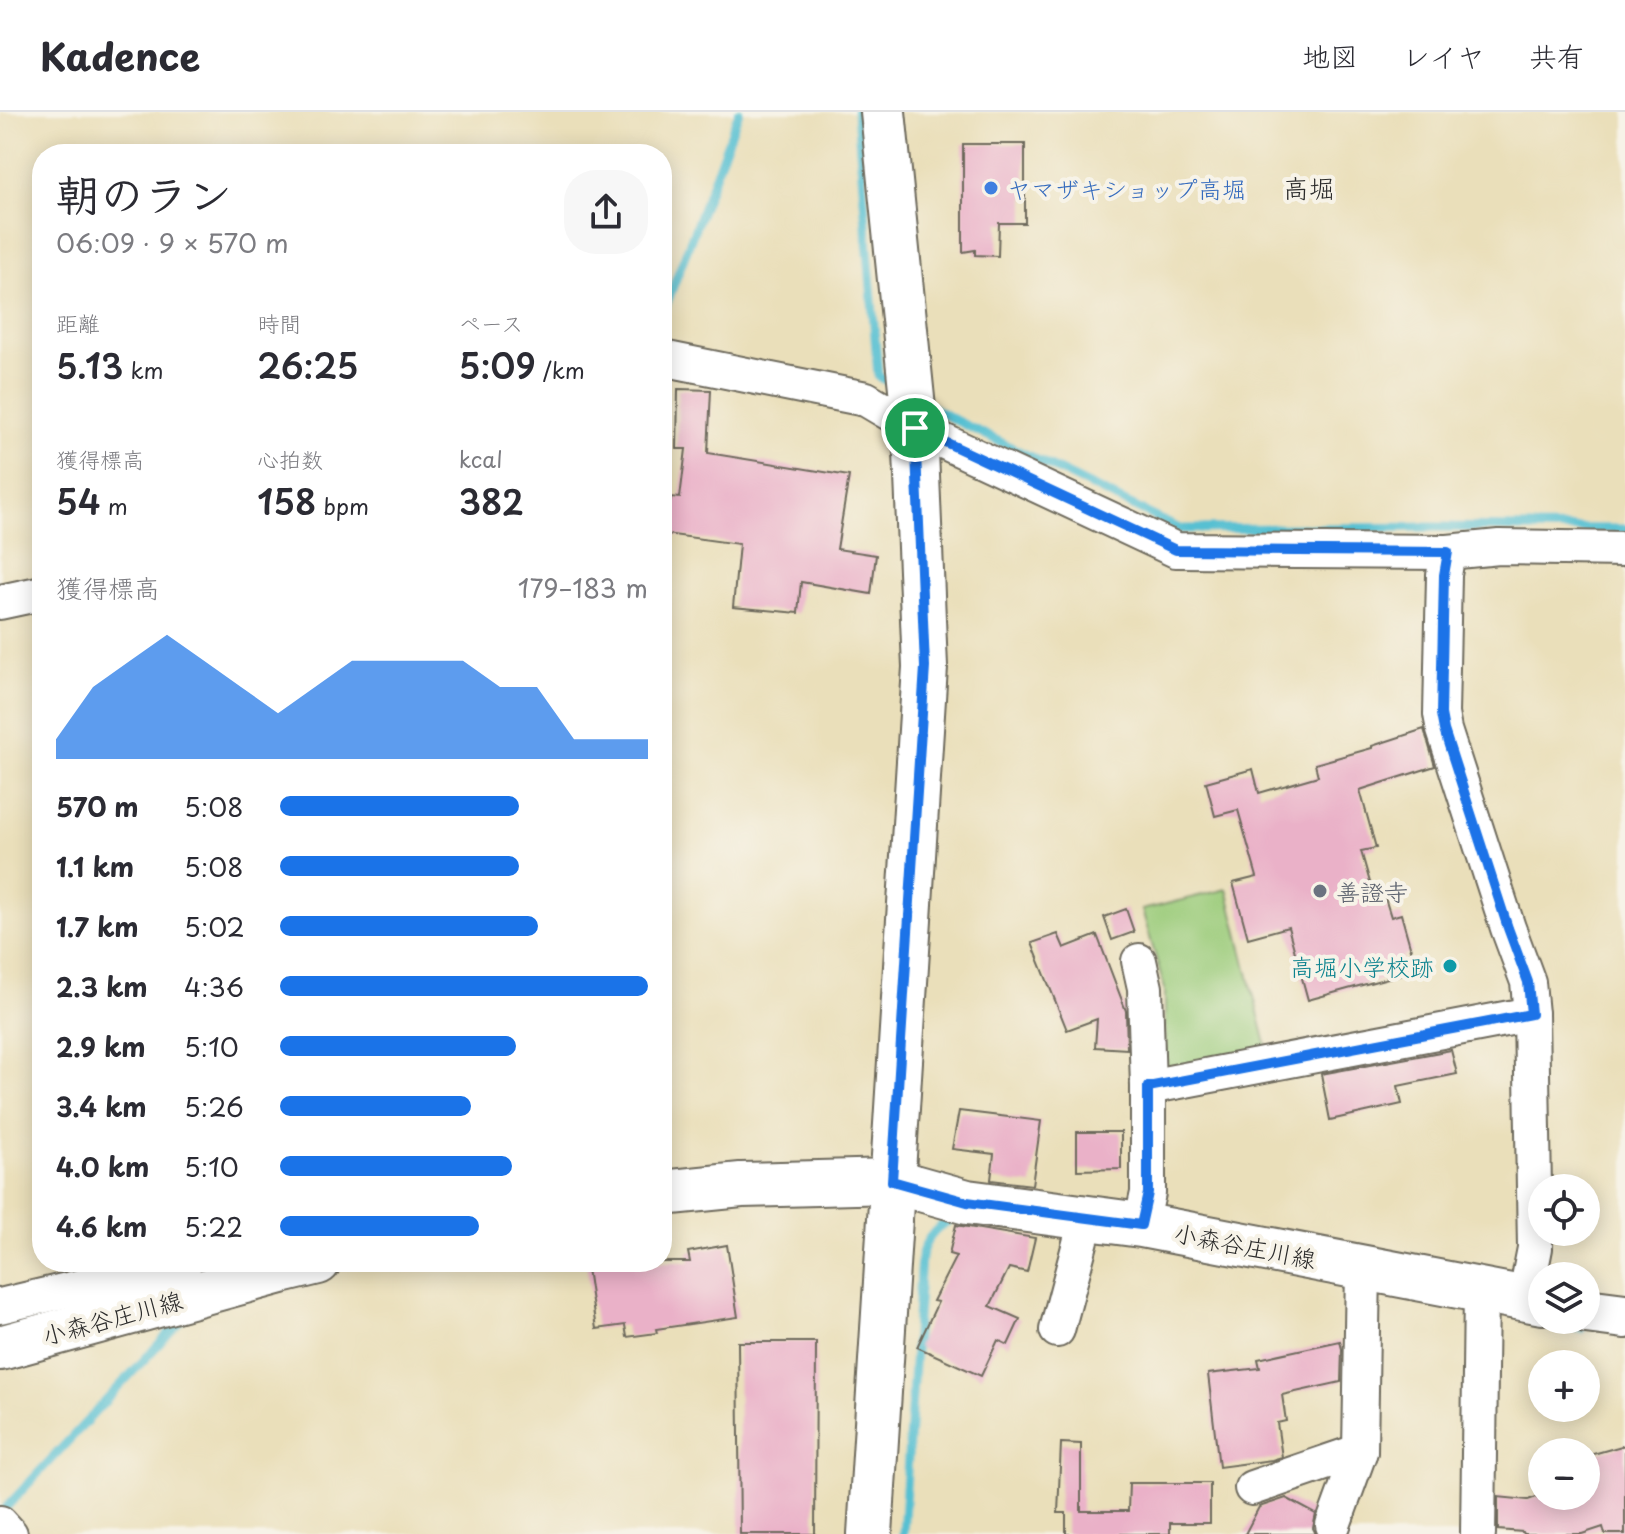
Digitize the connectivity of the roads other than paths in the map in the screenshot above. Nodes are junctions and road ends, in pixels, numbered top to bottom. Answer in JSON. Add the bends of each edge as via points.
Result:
{"nodes":[{"id":1,"x":883,"y":112,"type":"edge"},
{"id":2,"x":672,"y":360,"type":"edge"},
{"id":3,"x":915,"y":428,"type":"junction"},
{"id":4,"x":1625,"y":549,"type":"edge"},
{"id":5,"x":1448,"y":552,"type":"junction"},
{"id":6,"x":32,"y":595,"type":"edge"},
{"id":7,"x":0,"y":602,"type":"edge"},
{"id":8,"x":1139,"y":961,"type":"dead end"},
{"id":9,"x":1531,"y":1014,"type":"junction"},
{"id":10,"x":1148,"y":1087,"type":"junction"},
{"id":11,"x":892,"y":1181,"type":"junction"},
{"id":12,"x":672,"y":1192,"type":"edge"},
{"id":13,"x":1087,"y":1217,"type":"junction"},
{"id":14,"x":1141,"y":1225,"type":"junction"},
{"id":15,"x":1535,"y":1262,"type":"edge"},
{"id":16,"x":1363,"y":1268,"type":"junction"},
{"id":17,"x":143,"y":1272,"type":"edge"},
{"id":18,"x":281,"y":1272,"type":"edge"},
{"id":19,"x":1481,"y":1290,"type":"junction"},
{"id":20,"x":1528,"y":1299,"type":"edge"},
{"id":21,"x":0,"y":1306,"type":"edge"},
{"id":22,"x":1600,"y":1313,"type":"edge"},
{"id":23,"x":1625,"y":1316,"type":"edge"},
{"id":24,"x":1057,"y":1330,"type":"dead end"},
{"id":25,"x":0,"y":1348,"type":"edge"},
{"id":26,"x":1360,"y":1451,"type":"junction"},
{"id":27,"x":1252,"y":1488,"type":"dead end"},
{"id":28,"x":0,"y":1523,"type":"edge"},
{"id":29,"x":1333,"y":1525,"type":"dead end"},
{"id":30,"x":10,"y":1534,"type":"edge"},
{"id":31,"x":870,"y":1534,"type":"edge"},
{"id":32,"x":1478,"y":1534,"type":"edge"}],
"edges":[{"from":1,"to":3,"type":"street"},
{"from":2,"to":3,"type":"street","via":[[866,399]]},
{"from":3,"to":5,"type":"street","via":[[1176,550]]},
{"from":3,"to":11,"type":"street","via":[[925,667]]},
{"from":4,"to":5,"type":"street","via":[[1499,547]]},
{"from":5,"to":9,"type":"street","via":[[1442,722],[1528,982]]},
{"from":6,"to":7,"type":"street"},
{"from":8,"to":10,"type":"street","via":[[1145,988]]},
{"from":9,"to":10,"type":"street"},
{"from":9,"to":15,"type":"street"},
{"from":10,"to":14,"type":"street","via":[[1148,1193]]},
{"from":11,"to":12,"type":"street","name":"小森谷庄川線"},
{"from":11,"to":13,"type":"street","name":"小森谷庄川線","via":[[967,1202]]},
{"from":11,"to":31,"type":"street"},
{"from":13,"to":14,"type":"street","name":"小森谷庄川線"},
{"from":13,"to":24,"type":"street"},
{"from":14,"to":16,"type":"street","name":"小森谷庄川線"},
{"from":16,"to":19,"type":"street","name":"小森谷庄川線"},
{"from":16,"to":26,"type":"street"},
{"from":17,"to":21,"type":"street"},
{"from":18,"to":25,"type":"street","name":"小森谷庄川線"},
{"from":19,"to":20,"type":"street","name":"小森谷庄川線"},
{"from":19,"to":32,"type":"street"},
{"from":22,"to":23,"type":"street"},
{"from":26,"to":27,"type":"street"},
{"from":26,"to":29,"type":"street"},
{"from":28,"to":30,"type":"street"}]}
